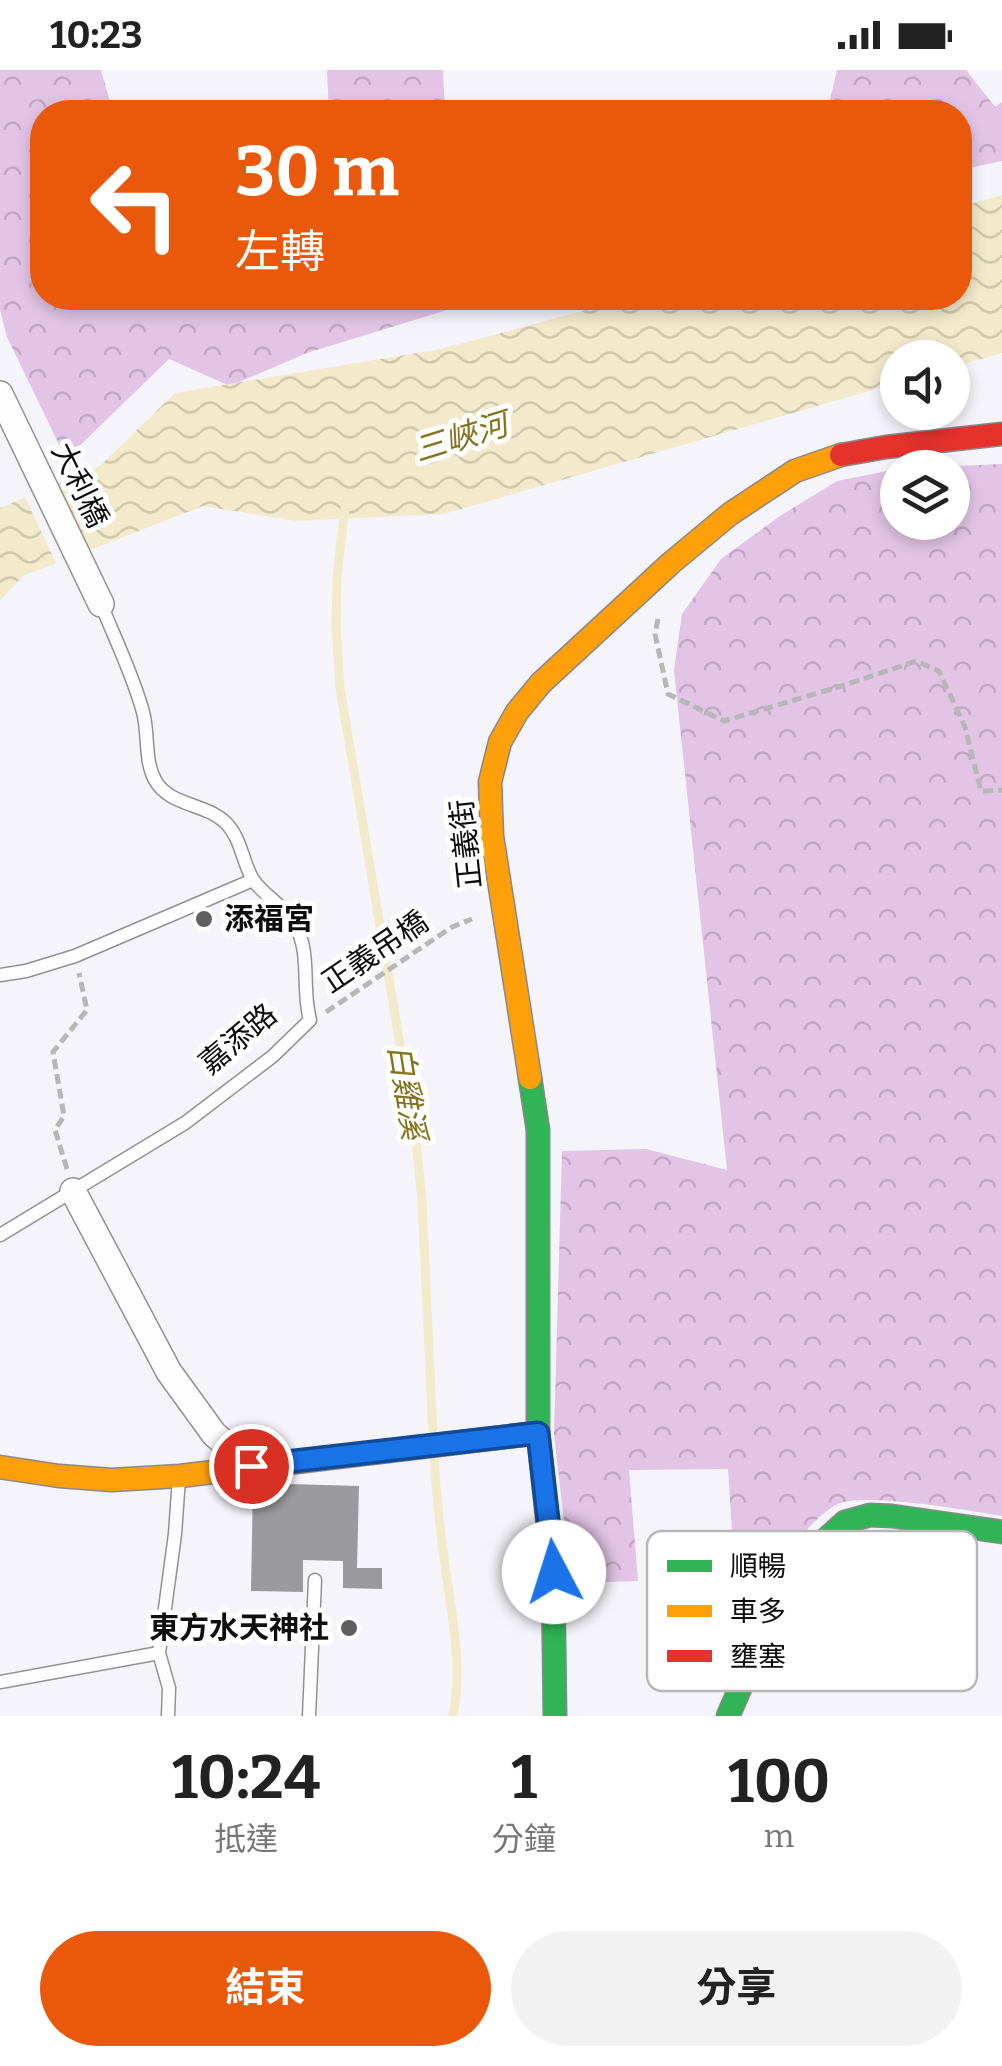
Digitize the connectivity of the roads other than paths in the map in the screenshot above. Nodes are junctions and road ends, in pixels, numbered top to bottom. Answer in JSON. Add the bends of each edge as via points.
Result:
{"nodes":[{"id":1,"x":0,"y":394,"type":"edge"},
{"id":2,"x":1002,"y":434,"type":"edge"},
{"id":3,"x":101,"y":604,"type":"joint"},
{"id":4,"x":253,"y":880,"type":"junction"},
{"id":5,"x":0,"y":976,"type":"edge"},
{"id":6,"x":74,"y":1191,"type":"junction"},
{"id":7,"x":0,"y":1235,"type":"edge"},
{"id":8,"x":538,"y":1433,"type":"junction"},
{"id":9,"x":0,"y":1466,"type":"edge"},
{"id":10,"x":251,"y":1466,"type":"junction"},
{"id":11,"x":180,"y":1476,"type":"junction"},
{"id":12,"x":835,"y":1531,"type":"edge"},
{"id":13,"x":1002,"y":1532,"type":"edge"},
{"id":14,"x":315,"y":1580,"type":"dead end"},
{"id":15,"x":158,"y":1653,"type":"junction"},
{"id":16,"x":0,"y":1682,"type":"edge"},
{"id":17,"x":739,"y":1691,"type":"edge"},
{"id":18,"x":168,"y":1716,"type":"edge"},
{"id":19,"x":310,"y":1716,"type":"edge"},
{"id":20,"x":555,"y":1716,"type":"edge"},
{"id":21,"x":728,"y":1716,"type":"edge"}],
"edges":[{"from":1,"to":3,"type":"street","name":"大利橋"},
{"from":2,"to":8,"type":"street","name":"正義街","via":[[839,455],[795,471],[671,563],[541,682],[500,742],[490,782],[492,836],[538,1130]]},
{"from":3,"to":4,"type":"lane","name":"嘉添路","via":[[142,707],[155,781],[164,792],[223,819]]},
{"from":4,"to":5,"type":"lane","via":[[75,956]]},
{"from":4,"to":6,"type":"lane","name":"嘉添路","via":[[285,910],[302,939],[310,1020],[185,1123]]},
{"from":6,"to":7,"type":"lane","name":"嘉添路"},
{"from":6,"to":10,"type":"street","via":[[169,1372],[214,1434]]},
{"from":8,"to":10,"type":"street"},
{"from":8,"to":20,"type":"street","name":"正義街","via":[[554,1572]]},
{"from":9,"to":11,"type":"street","via":[[112,1480]]},
{"from":10,"to":11,"type":"street"},
{"from":11,"to":15,"type":"lane"},
{"from":12,"to":13,"type":"street","via":[[845,1522],[892,1516]]},
{"from":14,"to":19,"type":"lane"},
{"from":15,"to":16,"type":"lane"},
{"from":15,"to":18,"type":"lane"},
{"from":17,"to":21,"type":"street"}]}
